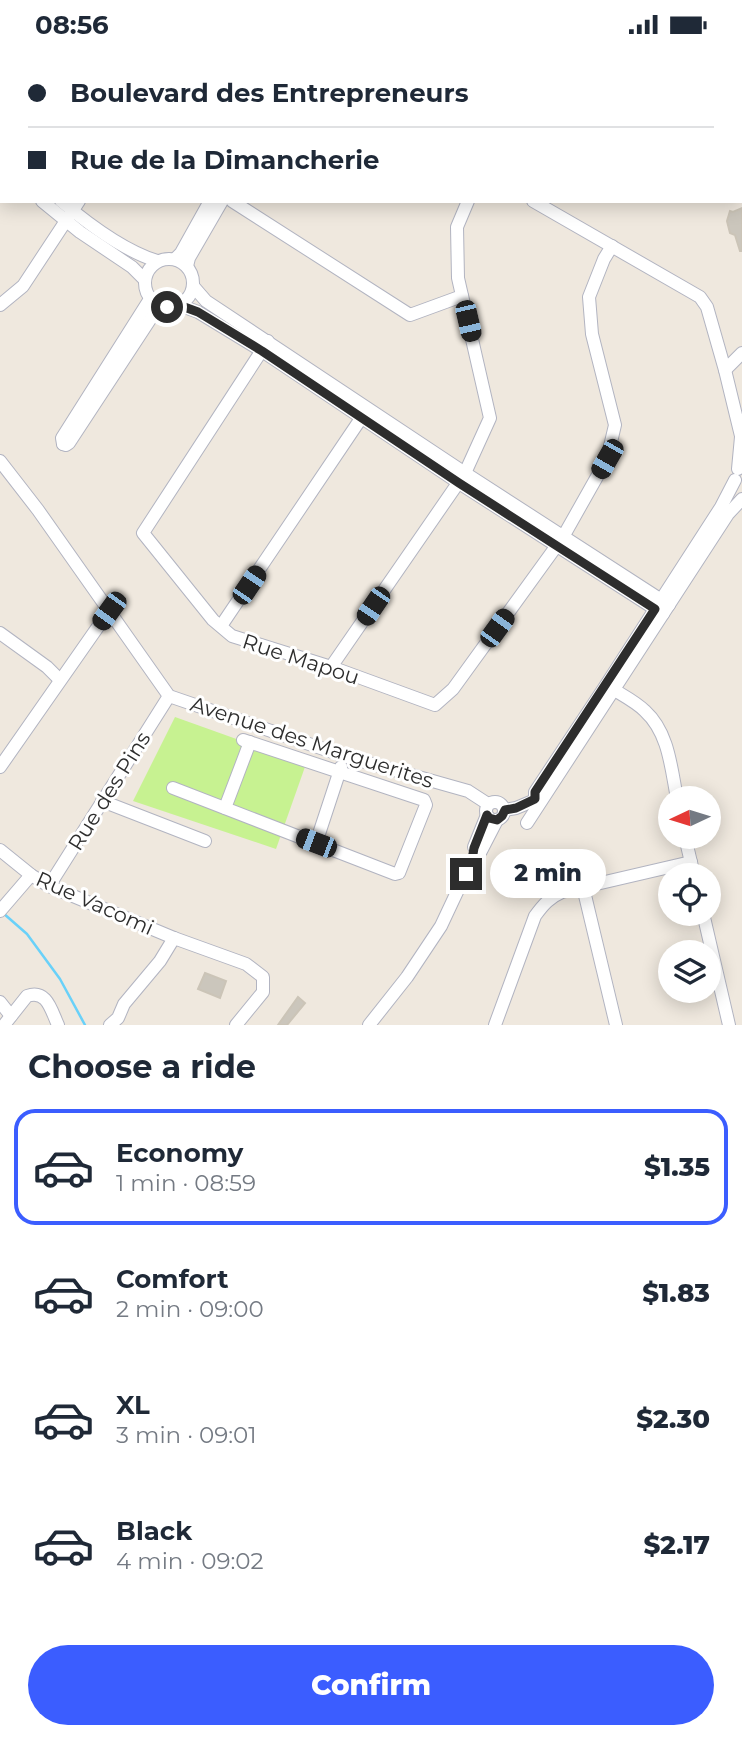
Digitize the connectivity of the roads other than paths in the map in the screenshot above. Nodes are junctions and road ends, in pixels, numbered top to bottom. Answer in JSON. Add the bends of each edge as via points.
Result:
{"nodes":[{"id":1,"x":48,"y":203,"type":"edge"},
{"id":2,"x":209,"y":203,"type":"edge"},
{"id":3,"x":221,"y":203,"type":"edge"},
{"id":4,"x":235,"y":203,"type":"edge"},
{"id":5,"x":467,"y":203,"type":"edge"},
{"id":6,"x":537,"y":203,"type":"edge"},
{"id":7,"x":73,"y":211,"type":"edge"},
{"id":8,"x":612,"y":246,"type":"junction"},
{"id":9,"x":157,"y":261,"type":"junction"},
{"id":10,"x":181,"y":263,"type":"junction"},
{"id":11,"x":145,"y":280,"type":"junction"},
{"id":12,"x":193,"y":286,"type":"junction"},
{"id":13,"x":462,"y":296,"type":"junction"},
{"id":14,"x":156,"y":303,"type":"junction"},
{"id":15,"x":0,"y":305,"type":"edge"},
{"id":16,"x":179,"y":305,"type":"junction"},
{"id":17,"x":265,"y":346,"type":"junction"},
{"id":18,"x":742,"y":353,"type":"edge"},
{"id":19,"x":725,"y":370,"type":"junction"},
{"id":20,"x":365,"y":412,"type":"junction"},
{"id":21,"x":741,"y":438,"type":"edge"},
{"id":22,"x":0,"y":461,"type":"edge"},
{"id":23,"x":739,"y":476,"type":"edge"},
{"id":24,"x":462,"y":478,"type":"junction"},
{"id":25,"x":742,"y":499,"type":"edge"},
{"id":26,"x":559,"y":541,"type":"junction"},
{"id":27,"x":662,"y":607,"type":"junction"},
{"id":28,"x":109,"y":611,"type":"junction"},
{"id":29,"x":221,"y":627,"type":"junction"},
{"id":30,"x":0,"y":633,"type":"edge"},
{"id":31,"x":331,"y":667,"type":"junction"},
{"id":32,"x":60,"y":680,"type":"junction"},
{"id":33,"x":610,"y":687,"type":"junction"},
{"id":34,"x":169,"y":696,"type":"junction"},
{"id":35,"x":344,"y":756,"type":"junction"},
{"id":36,"x":0,"y":767,"type":"edge"},
{"id":37,"x":339,"y":772,"type":"junction"},
{"id":38,"x":675,"y":786,"type":"edge"},
{"id":39,"x":173,"y":788,"type":"dead end"},
{"id":40,"x":539,"y":798,"type":"junction"},
{"id":41,"x":103,"y":801,"type":"junction"},
{"id":42,"x":225,"y":807,"type":"junction"},
{"id":43,"x":494,"y":812,"type":"junction"},
{"id":44,"x":527,"y":823,"type":"dead end"},
{"id":45,"x":205,"y":841,"type":"dead end"},
{"id":46,"x":316,"y":843,"type":"junction"},
{"id":47,"x":0,"y":850,"type":"edge"},
{"id":48,"x":658,"y":874,"type":"edge"},
{"id":49,"x":31,"y":875,"type":"junction"},
{"id":50,"x":49,"y":886,"type":"junction"},
{"id":51,"x":583,"y":887,"type":"junction"},
{"id":52,"x":3,"y":907,"type":"edge"},
{"id":53,"x":706,"y":926,"type":"edge"},
{"id":54,"x":174,"y":937,"type":"junction"},
{"id":55,"x":0,"y":1002,"type":"edge"},
{"id":56,"x":7,"y":1021,"type":"edge"},
{"id":57,"x":117,"y":1023,"type":"edge"},
{"id":58,"x":58,"y":1025,"type":"edge"},
{"id":59,"x":236,"y":1025,"type":"edge"},
{"id":60,"x":369,"y":1025,"type":"edge"},
{"id":61,"x":495,"y":1025,"type":"edge"},
{"id":62,"x":616,"y":1025,"type":"edge"},
{"id":63,"x":729,"y":1025,"type":"edge"}],
"edges":[{"from":1,"to":7,"type":"street"},
{"from":2,"to":10,"type":"street","via":[[181,253]]},
{"from":3,"to":10,"type":"street","via":[[189,258]]},
{"from":4,"to":13,"type":"street","via":[[410,315]]},
{"from":5,"to":13,"type":"street","via":[[457,227]]},
{"from":6,"to":8,"type":"street"},
{"from":7,"to":9,"type":"street","via":[[140,256]]},
{"from":7,"to":11,"type":"street"},
{"from":7,"to":15,"type":"street","via":[[23,286]]},
{"from":8,"to":19,"type":"street","via":[[700,297]]},
{"from":8,"to":26,"type":"street","via":[[589,297],[592,334],[615,425],[607,459]]},
{"from":9,"to":10,"type":"street"},
{"from":9,"to":11,"type":"street"},
{"from":10,"to":12,"type":"street","via":[[193,277]]},
{"from":11,"to":14,"type":"street","via":[[145,290]]},
{"from":12,"to":16,"type":"street"},
{"from":12,"to":17,"type":"street"},
{"from":13,"to":24,"type":"street","via":[[490,418]]},
{"from":14,"to":14,"type":"street","via":[[62,438],[63,444],[69,443],[153,315]]},
{"from":14,"to":16,"type":"street"},
{"from":16,"to":17,"type":"street"},
{"from":17,"to":20,"type":"street"},
{"from":17,"to":29,"type":"street","name":"Rue Mapou","via":[[143,533]]},
{"from":18,"to":19,"type":"street"},
{"from":19,"to":21,"type":"street"},
{"from":20,"to":24,"type":"street"},
{"from":20,"to":29,"type":"street"},
{"from":21,"to":23,"type":"street"},
{"from":22,"to":28,"type":"street","name":"Avenue des Marguerites"},
{"from":23,"to":27,"type":"street"},
{"from":24,"to":26,"type":"street"},
{"from":24,"to":31,"type":"street"},
{"from":25,"to":27,"type":"street"},
{"from":26,"to":27,"type":"street"},
{"from":26,"to":31,"type":"street","name":"Rue Mapou","via":[[453,689],[435,705]]},
{"from":27,"to":33,"type":"street"},
{"from":28,"to":32,"type":"street"},
{"from":28,"to":34,"type":"street","name":"Avenue des Marguerites"},
{"from":29,"to":31,"type":"street","name":"Rue Mapou","via":[[232,636]]},
{"from":30,"to":32,"type":"street"},
{"from":32,"to":36,"type":"street"},
{"from":33,"to":38,"type":"street","via":[[644,709],[656,723],[665,740]]},
{"from":33,"to":40,"type":"street"},
{"from":34,"to":35,"type":"street","name":"Avenue des Marguerites"},
{"from":34,"to":41,"type":"street","name":"Rue des Pins"},
{"from":35,"to":37,"type":"street"},
{"from":35,"to":43,"type":"street","name":"Avenue des Marguerites","via":[[468,791]]},
{"from":37,"to":42,"type":"street","via":[[247,741]]},
{"from":37,"to":46,"type":"street"},
{"from":37,"to":46,"type":"street","via":[[424,800],[426,806],[397,874]]},
{"from":39,"to":42,"type":"street"},
{"from":40,"to":43,"type":"street"},
{"from":40,"to":44,"type":"street"},
{"from":41,"to":45,"type":"street"},
{"from":41,"to":50,"type":"street","name":"Rue des Pins"},
{"from":42,"to":46,"type":"street"},
{"from":43,"to":60,"type":"street","via":[[441,926]]},
{"from":47,"to":49,"type":"street","name":"Rue Vacomi"},
{"from":48,"to":51,"type":"street"},
{"from":49,"to":50,"type":"street","name":"Rue Vacomi"},
{"from":49,"to":52,"type":"street"},
{"from":50,"to":54,"type":"street","name":"Rue Vacomi"},
{"from":51,"to":61,"type":"street","via":[[562,892],[542,905]]},
{"from":51,"to":62,"type":"street"},
{"from":53,"to":63,"type":"street"},
{"from":54,"to":57,"type":"street","name":"Rue Vacomi","via":[[124,1005]]},
{"from":54,"to":59,"type":"street","via":[[246,964],[263,977],[263,992]]},
{"from":55,"to":56,"type":"street"},
{"from":56,"to":58,"type":"street","via":[[27,996],[41,994]]}]}
